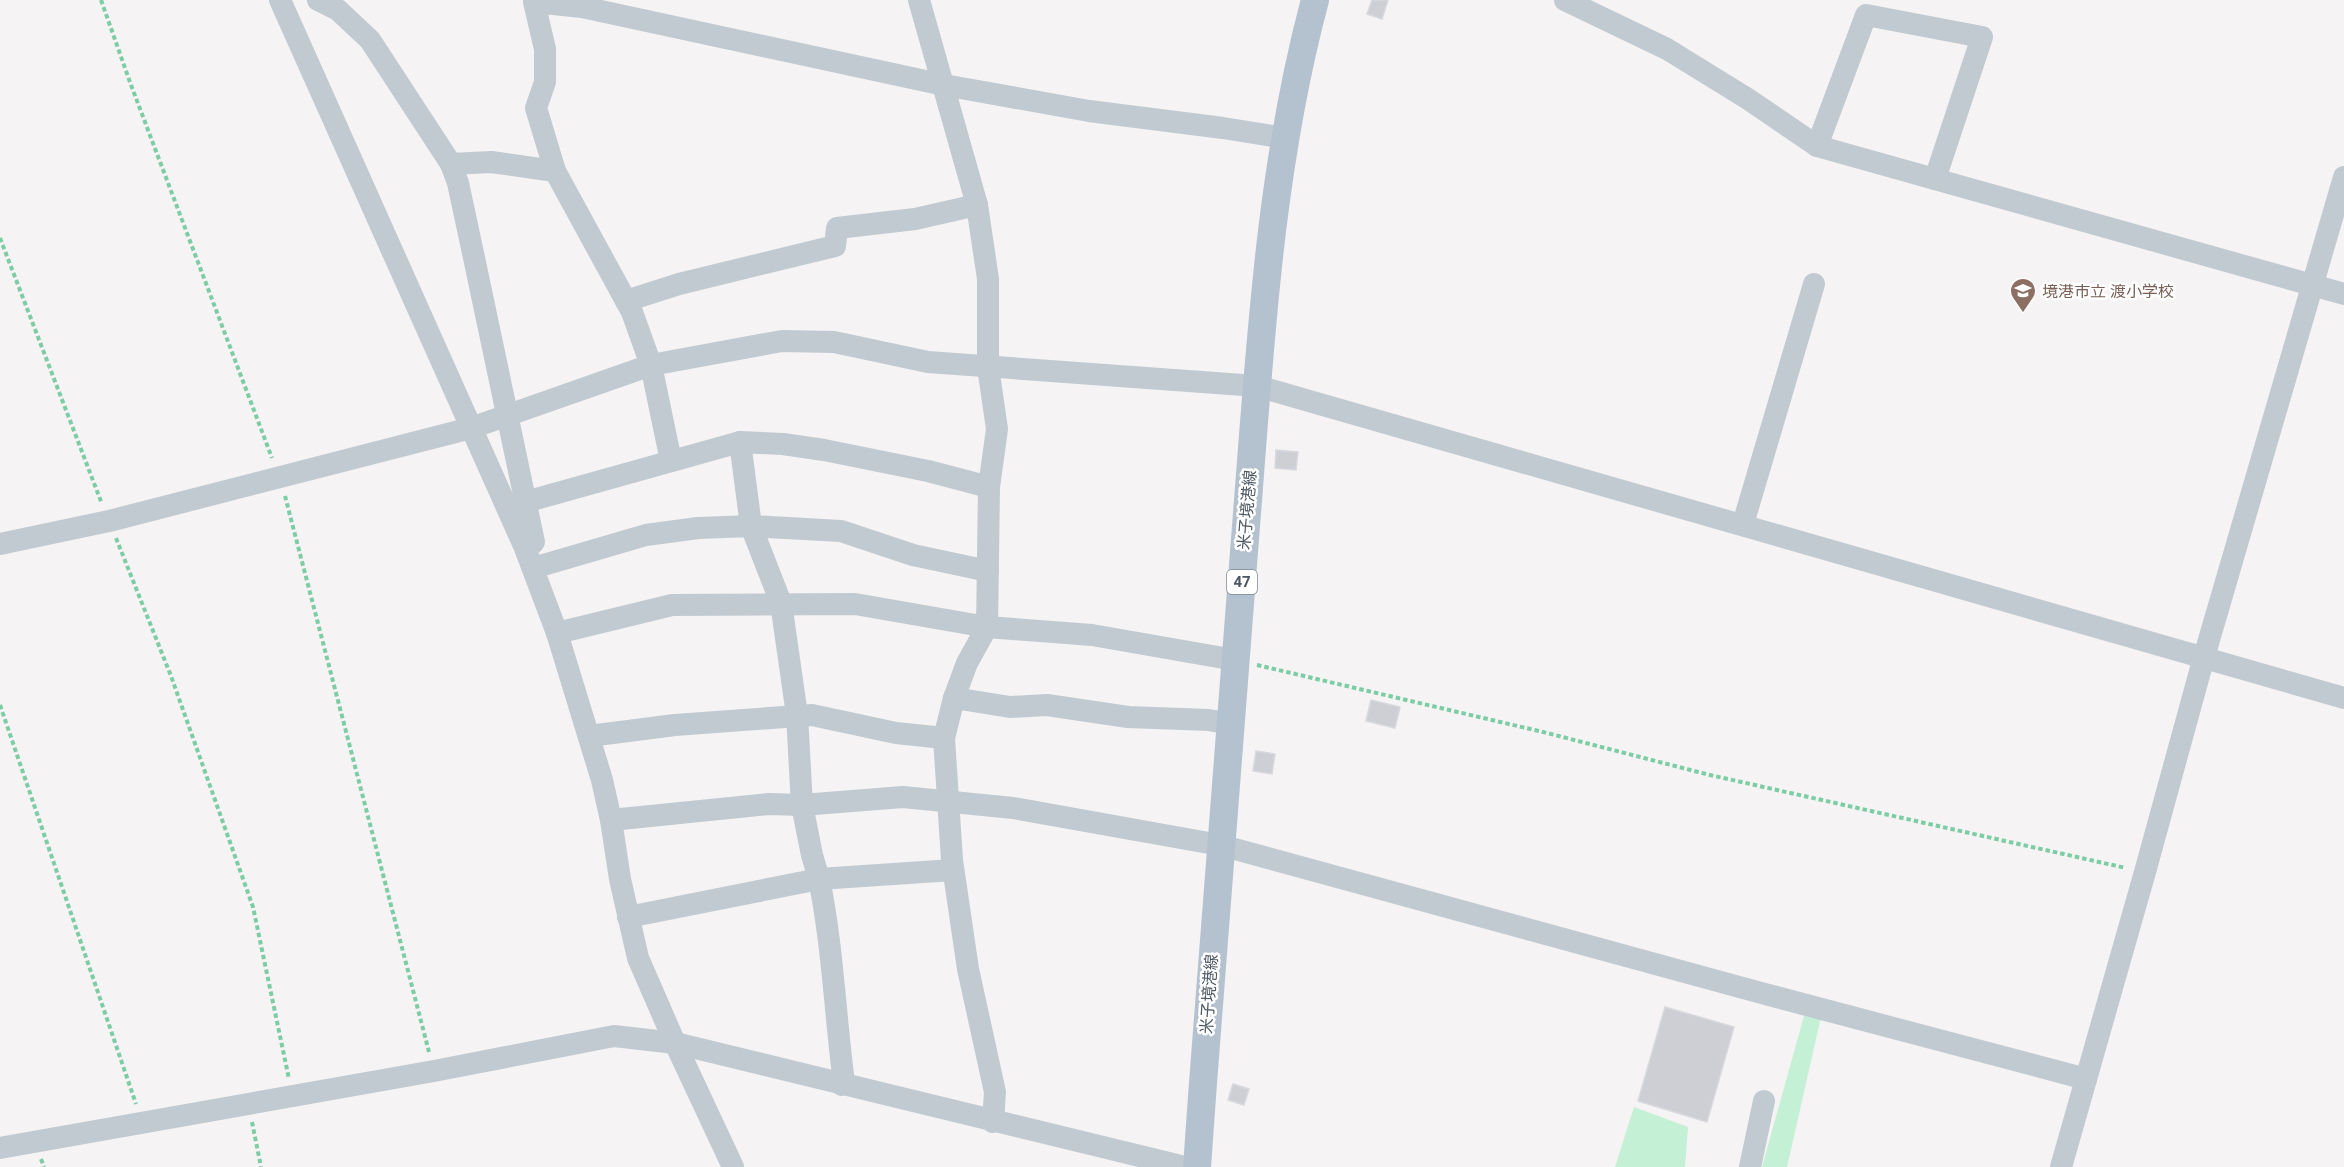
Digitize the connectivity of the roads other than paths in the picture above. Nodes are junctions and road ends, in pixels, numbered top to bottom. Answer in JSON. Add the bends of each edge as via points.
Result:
{"nodes":[{"id":1,"x":280,"y":0,"type":"edge"},
{"id":2,"x":318,"y":0,"type":"edge"},
{"id":3,"x":919,"y":0,"type":"edge"},
{"id":4,"x":1315,"y":0,"type":"edge"},
{"id":5,"x":1565,"y":0,"type":"edge"},
{"id":6,"x":534,"y":1,"type":"edge"},
{"id":7,"x":1869,"y":8,"type":"edge"},
{"id":8,"x":944,"y":86,"type":"junction"},
{"id":9,"x":1285,"y":138,"type":"junction"},
{"id":10,"x":1817,"y":146,"type":"junction"},
{"id":11,"x":451,"y":164,"type":"junction"},
{"id":12,"x":555,"y":171,"type":"junction"},
{"id":13,"x":2344,"y":177,"type":"edge"},
{"id":14,"x":1935,"y":179,"type":"junction"},
{"id":15,"x":977,"y":205,"type":"junction"},
{"id":16,"x":1814,"y":284,"type":"dead end"},
{"id":17,"x":2313,"y":285,"type":"junction"},
{"id":18,"x":2344,"y":294,"type":"edge"},
{"id":19,"x":626,"y":302,"type":"junction"},
{"id":20,"x":651,"y":365,"type":"junction"},
{"id":21,"x":988,"y":368,"type":"junction"},
{"id":22,"x":1257,"y":386,"type":"junction"},
{"id":23,"x":507,"y":416,"type":"junction"},
{"id":24,"x":471,"y":428,"type":"junction"},
{"id":25,"x":740,"y":442,"type":"junction"},
{"id":26,"x":671,"y":461,"type":"junction"},
{"id":27,"x":989,"y":487,"type":"junction"},
{"id":28,"x":525,"y":502,"type":"junction"},
{"id":29,"x":1743,"y":524,"type":"junction"},
{"id":30,"x":751,"y":526,"type":"junction"},
{"id":31,"x":0,"y":544,"type":"edge"},
{"id":32,"x":529,"y":558,"type":"junction"},
{"id":33,"x":988,"y":571,"type":"junction"},
{"id":34,"x":781,"y":603,"type":"junction"},
{"id":35,"x":987,"y":627,"type":"junction"},
{"id":36,"x":557,"y":633,"type":"junction"},
{"id":37,"x":2204,"y":657,"type":"junction"},
{"id":38,"x":1235,"y":660,"type":"junction"},
{"id":39,"x":954,"y":698,"type":"junction"},
{"id":40,"x":2344,"y":698,"type":"edge"},
{"id":41,"x":797,"y":715,"type":"junction"},
{"id":42,"x":1230,"y":724,"type":"junction"},
{"id":43,"x":589,"y":736,"type":"junction"},
{"id":44,"x":944,"y":738,"type":"junction"},
{"id":45,"x":948,"y":800,"type":"junction"},
{"id":46,"x":801,"y":805,"type":"junction"},
{"id":47,"x":611,"y":820,"type":"junction"},
{"id":48,"x":1220,"y":845,"type":"junction"},
{"id":49,"x":953,"y":870,"type":"junction"},
{"id":50,"x":819,"y":879,"type":"junction"},
{"id":51,"x":628,"y":917,"type":"junction"},
{"id":52,"x":675,"y":1043,"type":"junction"},
{"id":53,"x":2086,"y":1079,"type":"junction"},
{"id":54,"x":842,"y":1085,"type":"junction"},
{"id":55,"x":1764,"y":1101,"type":"dead end"},
{"id":56,"x":993,"y":1122,"type":"junction"},
{"id":57,"x":0,"y":1148,"type":"edge"},
{"id":58,"x":733,"y":1167,"type":"edge"},
{"id":59,"x":1185,"y":1167,"type":"edge"},
{"id":60,"x":1197,"y":1167,"type":"edge"},
{"id":61,"x":1750,"y":1167,"type":"edge"},
{"id":62,"x":2061,"y":1167,"type":"edge"}],
"edges":[{"from":1,"to":24,"type":"street"},
{"from":2,"to":11,"type":"street","via":[[338,10],[370,40]]},
{"from":3,"to":8,"type":"street"},
{"from":4,"to":9,"type":"main road","name":"米子境港線","number":"47"},
{"from":5,"to":10,"type":"street","via":[[1667,49]]},
{"from":6,"to":8,"type":"street","via":[[582,7]]},
{"from":6,"to":12,"type":"street","via":[[545,49],[545,82],[536,108]]},
{"from":7,"to":10,"type":"street"},
{"from":7,"to":14,"type":"street","via":[[1982,37]]},
{"from":8,"to":9,"type":"street"},
{"from":8,"to":15,"type":"street"},
{"from":9,"to":22,"type":"main road","name":"米子境港線","number":"47"},
{"from":10,"to":14,"type":"street"},
{"from":11,"to":12,"type":"street","via":[[491,162]]},
{"from":11,"to":23,"type":"street"},
{"from":12,"to":19,"type":"street"},
{"from":13,"to":17,"type":"street"},
{"from":14,"to":17,"type":"street"},
{"from":15,"to":19,"type":"street","via":[[915,219],[837,228],[835,246],[678,284]]},
{"from":15,"to":21,"type":"street","via":[[988,279]]},
{"from":16,"to":29,"type":"street"},
{"from":17,"to":18,"type":"street"},
{"from":17,"to":37,"type":"street"},
{"from":19,"to":20,"type":"street"},
{"from":20,"to":21,"type":"street","via":[[782,341],[834,342],[928,362]]},
{"from":20,"to":23,"type":"street"},
{"from":20,"to":26,"type":"street"},
{"from":21,"to":22,"type":"street"},
{"from":21,"to":27,"type":"street","via":[[997,429]]},
{"from":22,"to":29,"type":"street"},
{"from":22,"to":38,"type":"main road","name":"米子境港線","number":"47"},
{"from":23,"to":24,"type":"street"},
{"from":23,"to":28,"type":"street"},
{"from":24,"to":31,"type":"street","via":[[109,521]]},
{"from":24,"to":32,"type":"street"},
{"from":25,"to":26,"type":"street"},
{"from":25,"to":27,"type":"street","via":[[824,450]]},
{"from":25,"to":30,"type":"street"},
{"from":26,"to":28,"type":"street"},
{"from":27,"to":33,"type":"street"},
{"from":28,"to":32,"type":"street","via":[[534,542]]},
{"from":29,"to":37,"type":"street"},
{"from":30,"to":32,"type":"street","via":[[646,535]]},
{"from":30,"to":33,"type":"street","via":[[841,531],[913,555]]},
{"from":30,"to":34,"type":"street"},
{"from":32,"to":36,"type":"street"},
{"from":33,"to":35,"type":"street"},
{"from":34,"to":35,"type":"street","via":[[855,604]]},
{"from":34,"to":36,"type":"street","via":[[672,605]]},
{"from":34,"to":41,"type":"street"},
{"from":35,"to":38,"type":"street","via":[[1092,635]]},
{"from":35,"to":39,"type":"street"},
{"from":36,"to":43,"type":"street"},
{"from":37,"to":40,"type":"street"},
{"from":37,"to":53,"type":"street"},
{"from":38,"to":42,"type":"main road","name":"米子境港線","number":"47"},
{"from":39,"to":42,"type":"street","via":[[1010,707],[1047,705],[1128,717]]},
{"from":39,"to":44,"type":"street"},
{"from":41,"to":43,"type":"street"},
{"from":41,"to":44,"type":"street"},
{"from":41,"to":46,"type":"street"},
{"from":42,"to":48,"type":"main road","name":"米子境港線","number":"47"},
{"from":43,"to":47,"type":"street"},
{"from":44,"to":45,"type":"street"},
{"from":45,"to":46,"type":"street","via":[[903,797]]},
{"from":45,"to":48,"type":"street"},
{"from":45,"to":49,"type":"street"},
{"from":46,"to":47,"type":"street","via":[[769,804]]},
{"from":46,"to":50,"type":"street"},
{"from":47,"to":51,"type":"street"},
{"from":48,"to":53,"type":"street"},
{"from":48,"to":60,"type":"main road","name":"米子境港線","number":"47"},
{"from":49,"to":50,"type":"street"},
{"from":49,"to":56,"type":"street","via":[[968,969],[995,1092]]},
{"from":50,"to":51,"type":"street"},
{"from":50,"to":54,"type":"street","via":[[827,919]]},
{"from":51,"to":52,"type":"street","via":[[638,958]]},
{"from":52,"to":54,"type":"street"},
{"from":52,"to":57,"type":"street","via":[[614,1036]]},
{"from":52,"to":58,"type":"street"},
{"from":53,"to":62,"type":"street"},
{"from":54,"to":56,"type":"street"},
{"from":55,"to":61,"type":"street"},
{"from":56,"to":59,"type":"street"}]}
